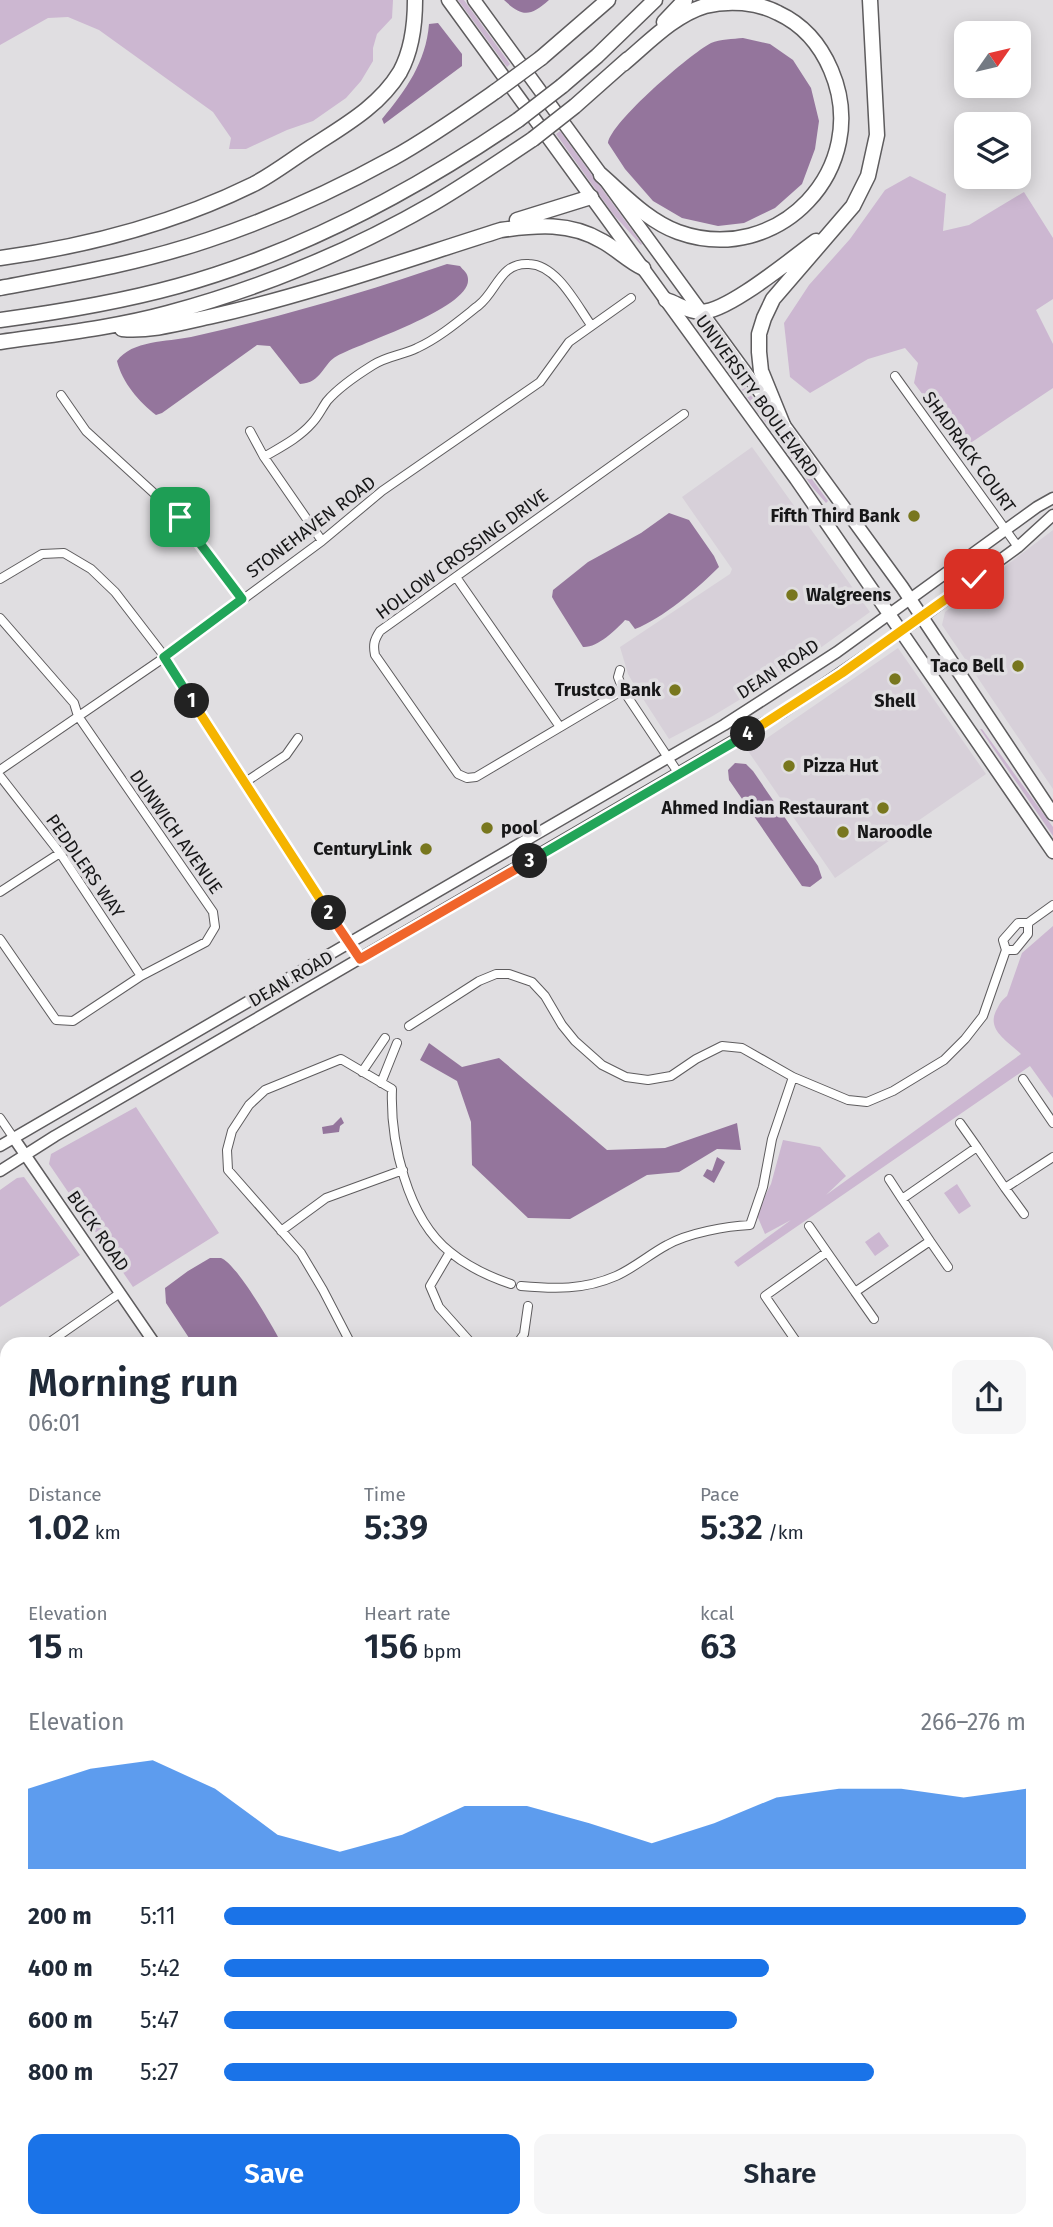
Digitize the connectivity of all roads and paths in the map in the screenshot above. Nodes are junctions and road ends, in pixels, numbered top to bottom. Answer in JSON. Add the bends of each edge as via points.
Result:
{"nodes":[{"id":1,"x":415,"y":0,"type":"edge"},
{"id":2,"x":448,"y":0,"type":"edge"},
{"id":3,"x":474,"y":0,"type":"edge"},
{"id":4,"x":608,"y":0,"type":"edge"},
{"id":5,"x":655,"y":0,"type":"edge"},
{"id":6,"x":685,"y":0,"type":"edge"},
{"id":7,"x":870,"y":0,"type":"edge"},
{"id":8,"x":623,"y":64,"type":"junction"},
{"id":9,"x":601,"y":175,"type":"junction"},
{"id":10,"x":591,"y":197,"type":"junction"},
{"id":11,"x":834,"y":228,"type":"junction"},
{"id":12,"x":501,"y":230,"type":"junction"},
{"id":13,"x":0,"y":258,"type":"edge"},
{"id":14,"x":643,"y":268,"type":"junction"},
{"id":15,"x":0,"y":288,"type":"edge"},
{"id":16,"x":631,"y":298,"type":"dead end"},
{"id":17,"x":666,"y":300,"type":"junction"},
{"id":18,"x":700,"y":312,"type":"junction"},
{"id":19,"x":0,"y":320,"type":"edge"},
{"id":20,"x":591,"y":325,"type":"junction"},
{"id":21,"x":104,"y":327,"type":"junction"},
{"id":22,"x":0,"y":342,"type":"edge"},
{"id":23,"x":895,"y":376,"type":"dead end"},
{"id":24,"x":61,"y":394,"type":"dead end"},
{"id":25,"x":684,"y":414,"type":"dead end"},
{"id":26,"x":783,"y":425,"type":"junction"},
{"id":27,"x":250,"y":431,"type":"dead end"},
{"id":28,"x":264,"y":457,"type":"junction"},
{"id":29,"x":1053,"y":498,"type":"edge"},
{"id":30,"x":1053,"y":515,"type":"edge"},
{"id":31,"x":1006,"y":530,"type":"junction"},
{"id":32,"x":322,"y":541,"type":"junction"},
{"id":33,"x":1018,"y":547,"type":"junction"},
{"id":34,"x":456,"y":577,"type":"junction"},
{"id":35,"x":0,"y":579,"type":"edge"},
{"id":36,"x":242,"y":599,"type":"junction"},
{"id":37,"x":910,"y":600,"type":"junction"},
{"id":38,"x":890,"y":615,"type":"junction"},
{"id":39,"x":922,"y":617,"type":"junction"},
{"id":40,"x":0,"y":618,"type":"edge"},
{"id":41,"x":901,"y":632,"type":"junction"},
{"id":42,"x":164,"y":657,"type":"junction"},
{"id":43,"x":620,"y":670,"type":"dead end"},
{"id":44,"x":623,"y":690,"type":"junction"},
{"id":45,"x":78,"y":716,"type":"junction"},
{"id":46,"x":560,"y":727,"type":"junction"},
{"id":47,"x":298,"y":738,"type":"dead end"},
{"id":48,"x":668,"y":757,"type":"junction"},
{"id":49,"x":0,"y":770,"type":"edge"},
{"id":50,"x":679,"y":774,"type":"junction"},
{"id":51,"x":0,"y":776,"type":"edge"},
{"id":52,"x":244,"y":783,"type":"junction"},
{"id":53,"x":1053,"y":814,"type":"edge"},
{"id":54,"x":1053,"y":852,"type":"edge"},
{"id":55,"x":60,"y":853,"type":"junction"},
{"id":56,"x":0,"y":892,"type":"edge"},
{"id":57,"x":1053,"y":905,"type":"edge"},
{"id":58,"x":1028,"y":923,"type":"junction"},
{"id":59,"x":0,"y":939,"type":"edge"},
{"id":60,"x":349,"y":942,"type":"junction"},
{"id":61,"x":1006,"y":950,"type":"junction"},
{"id":62,"x":360,"y":959,"type":"junction"},
{"id":63,"x":141,"y":976,"type":"junction"},
{"id":64,"x":409,"y":1026,"type":"dead end"},
{"id":65,"x":385,"y":1038,"type":"dead end"},
{"id":66,"x":397,"y":1043,"type":"dead end"},
{"id":67,"x":362,"y":1072,"type":"junction"},
{"id":68,"x":793,"y":1077,"type":"junction"},
{"id":69,"x":1023,"y":1079,"type":"dead end"},
{"id":70,"x":381,"y":1083,"type":"junction"},
{"id":71,"x":0,"y":1118,"type":"edge"},
{"id":72,"x":960,"y":1123,"type":"dead end"},
{"id":73,"x":1053,"y":1123,"type":"edge"},
{"id":74,"x":13,"y":1137,"type":"junction"},
{"id":75,"x":0,"y":1146,"type":"edge"},
{"id":76,"x":977,"y":1147,"type":"junction"},
{"id":77,"x":25,"y":1155,"type":"junction"},
{"id":78,"x":1053,"y":1157,"type":"edge"},
{"id":79,"x":402,"y":1170,"type":"junction"},
{"id":80,"x":0,"y":1171,"type":"edge"},
{"id":81,"x":888,"y":1179,"type":"dead end"},
{"id":82,"x":1005,"y":1188,"type":"junction"},
{"id":83,"x":902,"y":1199,"type":"junction"},
{"id":84,"x":1024,"y":1214,"type":"dead end"},
{"id":85,"x":808,"y":1226,"type":"dead end"},
{"id":86,"x":281,"y":1231,"type":"junction"},
{"id":87,"x":930,"y":1241,"type":"junction"},
{"id":88,"x":450,"y":1252,"type":"junction"},
{"id":89,"x":827,"y":1252,"type":"junction"},
{"id":90,"x":948,"y":1267,"type":"dead end"},
{"id":91,"x":511,"y":1284,"type":"dead end"},
{"id":92,"x":521,"y":1286,"type":"dead end"},
{"id":93,"x":855,"y":1292,"type":"junction"},
{"id":94,"x":120,"y":1293,"type":"junction"},
{"id":95,"x":528,"y":1307,"type":"dead end"},
{"id":96,"x":874,"y":1319,"type":"dead end"},
{"id":97,"x":57,"y":1337,"type":"edge"},
{"id":98,"x":150,"y":1337,"type":"edge"},
{"id":99,"x":347,"y":1337,"type":"edge"},
{"id":100,"x":466,"y":1337,"type":"edge"},
{"id":101,"x":522,"y":1337,"type":"edge"},
{"id":102,"x":793,"y":1337,"type":"edge"}],
"edges":[{"from":1,"to":13,"type":"highway","via":[[411,42],[400,71],[379,99],[256,183],[183,216],[121,235]]},
{"from":2,"to":10,"type":"main road","name":"UNIVERSITY BOULEVARD"},
{"from":3,"to":9,"type":"main road","name":"UNIVERSITY BOULEVARD"},
{"from":4,"to":15,"type":"highway","bridge":true,"via":[[496,91],[394,157],[339,186],[257,222],[162,254]]},
{"from":5,"to":19,"type":"highway","bridge":true,"via":[[597,56],[518,120],[383,203],[309,239],[180,285],[123,300]]},
{"from":6,"to":8,"type":"highway"},
{"from":7,"to":11,"type":"highway","via":[[877,135],[869,176]]},
{"from":8,"to":9,"type":"highway","via":[[682,17],[705,6],[744,3],[770,9],[792,19],[824,55],[840,105],[837,150],[816,194],[800,210],[764,232],[741,237],[716,239],[677,231],[653,220]]},
{"from":8,"to":21,"type":"highway","bridge":true,"via":[[533,139],[380,231],[302,268],[219,298]]},
{"from":9,"to":18,"type":"main road","name":"UNIVERSITY BOULEVARD"},
{"from":10,"to":12,"type":"highway","via":[[517,220]]},
{"from":10,"to":14,"type":"main road","name":"UNIVERSITY BOULEVARD"},
{"from":11,"to":18,"type":"highway","via":[[732,301]]},
{"from":11,"to":26,"type":"highway","via":[[773,299],[759,334],[761,371]]},
{"from":12,"to":14,"type":"highway","via":[[538,225],[572,228]]},
{"from":12,"to":21,"type":"highway","via":[[241,310],[133,330]]},
{"from":14,"to":17,"type":"main road","name":"UNIVERSITY BOULEVARD"},
{"from":16,"to":20,"type":"street","name":"STONEHAVEN ROAD"},
{"from":17,"to":18,"type":"highway"},
{"from":17,"to":38,"type":"main road","name":"UNIVERSITY BOULEVARD"},
{"from":18,"to":26,"type":"main road","name":"UNIVERSITY BOULEVARD"},
{"from":20,"to":28,"type":"street","via":[[554,274],[542,266],[516,265],[504,272],[482,303],[416,349],[373,364],[337,391],[302,432]]},
{"from":20,"to":32,"type":"street","name":"STONEHAVEN ROAD","via":[[569,342],[540,382],[382,491]]},
{"from":21,"to":22,"type":"highway"},
{"from":23,"to":31,"type":"street","name":"SHADRACK COURT"},
{"from":24,"to":36,"type":"street","via":[[86,432],[180,517]]},
{"from":25,"to":34,"type":"street","name":"HOLLOW CROSSING DRIVE"},
{"from":26,"to":37,"type":"main road","name":"UNIVERSITY BOULEVARD"},
{"from":27,"to":28,"type":"street"},
{"from":28,"to":32,"type":"street"},
{"from":29,"to":31,"type":"main road","name":"DEAN ROAD"},
{"from":30,"to":33,"type":"main road","name":"DEAN ROAD"},
{"from":31,"to":33,"type":"street","name":"SHADRACK COURT"},
{"from":31,"to":37,"type":"main road","name":"DEAN ROAD"},
{"from":32,"to":36,"type":"street","name":"STONEHAVEN ROAD"},
{"from":33,"to":39,"type":"main road","name":"DEAN ROAD"},
{"from":34,"to":46,"type":"street"},
{"from":34,"to":46,"type":"street","name":"HOLLOW CROSSING DRIVE","via":[[380,631],[374,640],[375,655],[458,774],[467,778]]},
{"from":35,"to":42,"type":"street","via":[[42,554],[64,553],[91,569],[115,592]]},
{"from":36,"to":42,"type":"street","name":"STONEHAVEN ROAD"},
{"from":37,"to":38,"type":"main road","name":"DEAN ROAD"},
{"from":37,"to":39,"type":"main road","name":"UNIVERSITY BOULEVARD"},
{"from":38,"to":41,"type":"main road","name":"UNIVERSITY BOULEVARD"},
{"from":38,"to":48,"type":"main road","name":"DEAN ROAD"},
{"from":39,"to":41,"type":"main road","name":"DEAN ROAD"},
{"from":39,"to":53,"type":"main road","name":"UNIVERSITY BOULEVARD"},
{"from":40,"to":45,"type":"street","name":"DUNWICH AVENUE","via":[[74,703]]},
{"from":41,"to":50,"type":"main road","name":"DEAN ROAD","via":[[803,699]]},
{"from":41,"to":54,"type":"main road","name":"UNIVERSITY BOULEVARD"},
{"from":42,"to":45,"type":"street","name":"STONEHAVEN ROAD"},
{"from":42,"to":52,"type":"street"},
{"from":43,"to":44,"type":"street"},
{"from":44,"to":46,"type":"street","name":"HOLLOW CROSSING DRIVE"},
{"from":44,"to":48,"type":"street"},
{"from":45,"to":49,"type":"street","name":"STONEHAVEN ROAD"},
{"from":45,"to":63,"type":"street","name":"DUNWICH AVENUE","via":[[213,912],[215,927],[206,942]]},
{"from":47,"to":52,"type":"street","via":[[286,755]]},
{"from":48,"to":50,"type":"street"},
{"from":48,"to":60,"type":"main road","name":"DEAN ROAD"},
{"from":50,"to":62,"type":"main road","name":"DEAN ROAD"},
{"from":51,"to":55,"type":"street","name":"PEDDLERS WAY"},
{"from":52,"to":60,"type":"street"},
{"from":55,"to":56,"type":"street"},
{"from":55,"to":63,"type":"street","name":"PEDDLERS WAY"},
{"from":57,"to":58,"type":"street"},
{"from":58,"to":61,"type":"street","via":[[1028,934],[1015,950]]},
{"from":58,"to":61,"type":"street","via":[[1018,923],[1003,940]]},
{"from":59,"to":63,"type":"street","name":"DUNWICH AVENUE","via":[[56,1020],[73,1021]]},
{"from":60,"to":62,"type":"street"},
{"from":60,"to":74,"type":"main road","name":"DEAN ROAD"},
{"from":61,"to":68,"type":"street","via":[[983,1016],[965,1039],[944,1060],[893,1091],[867,1101],[848,1100]]},
{"from":62,"to":77,"type":"main road","name":"DEAN ROAD"},
{"from":64,"to":68,"type":"street","via":[[479,981],[509,974],[532,982],[575,1041],[601,1065],[626,1077],[671,1076],[723,1046],[742,1048]]},
{"from":65,"to":67,"type":"street"},
{"from":66,"to":70,"type":"street"},
{"from":67,"to":70,"type":"street"},
{"from":67,"to":86,"type":"street","via":[[341,1059],[265,1090],[248,1105],[232,1131],[228,1170]]},
{"from":68,"to":92,"type":"street","via":[[750,1224],[669,1243],[616,1276],[591,1283],[562,1290]]},
{"from":69,"to":73,"type":"street"},
{"from":70,"to":79,"type":"street","via":[[392,1089]]},
{"from":71,"to":74,"type":"street"},
{"from":72,"to":76,"type":"street"},
{"from":74,"to":75,"type":"main road","name":"DEAN ROAD"},
{"from":74,"to":77,"type":"main road","name":"BUCK ROAD"},
{"from":76,"to":82,"type":"street"},
{"from":76,"to":83,"type":"street"},
{"from":77,"to":80,"type":"main road","name":"DEAN ROAD"},
{"from":77,"to":94,"type":"main road","name":"BUCK ROAD"},
{"from":78,"to":82,"type":"street"},
{"from":79,"to":86,"type":"street","via":[[326,1198]]},
{"from":79,"to":88,"type":"street","via":[[416,1209]]},
{"from":81,"to":83,"type":"street"},
{"from":82,"to":84,"type":"street"},
{"from":83,"to":87,"type":"street"},
{"from":85,"to":89,"type":"street"},
{"from":86,"to":99,"type":"street","via":[[301,1253]]},
{"from":87,"to":90,"type":"street"},
{"from":87,"to":93,"type":"street"},
{"from":88,"to":91,"type":"street","via":[[492,1278]]},
{"from":88,"to":100,"type":"street","via":[[430,1286],[439,1307]]},
{"from":89,"to":93,"type":"street"},
{"from":89,"to":102,"type":"street","via":[[765,1296]]},
{"from":93,"to":96,"type":"street"},
{"from":94,"to":97,"type":"street"},
{"from":94,"to":98,"type":"main road","name":"BUCK ROAD"},
{"from":95,"to":101,"type":"street"}]}
